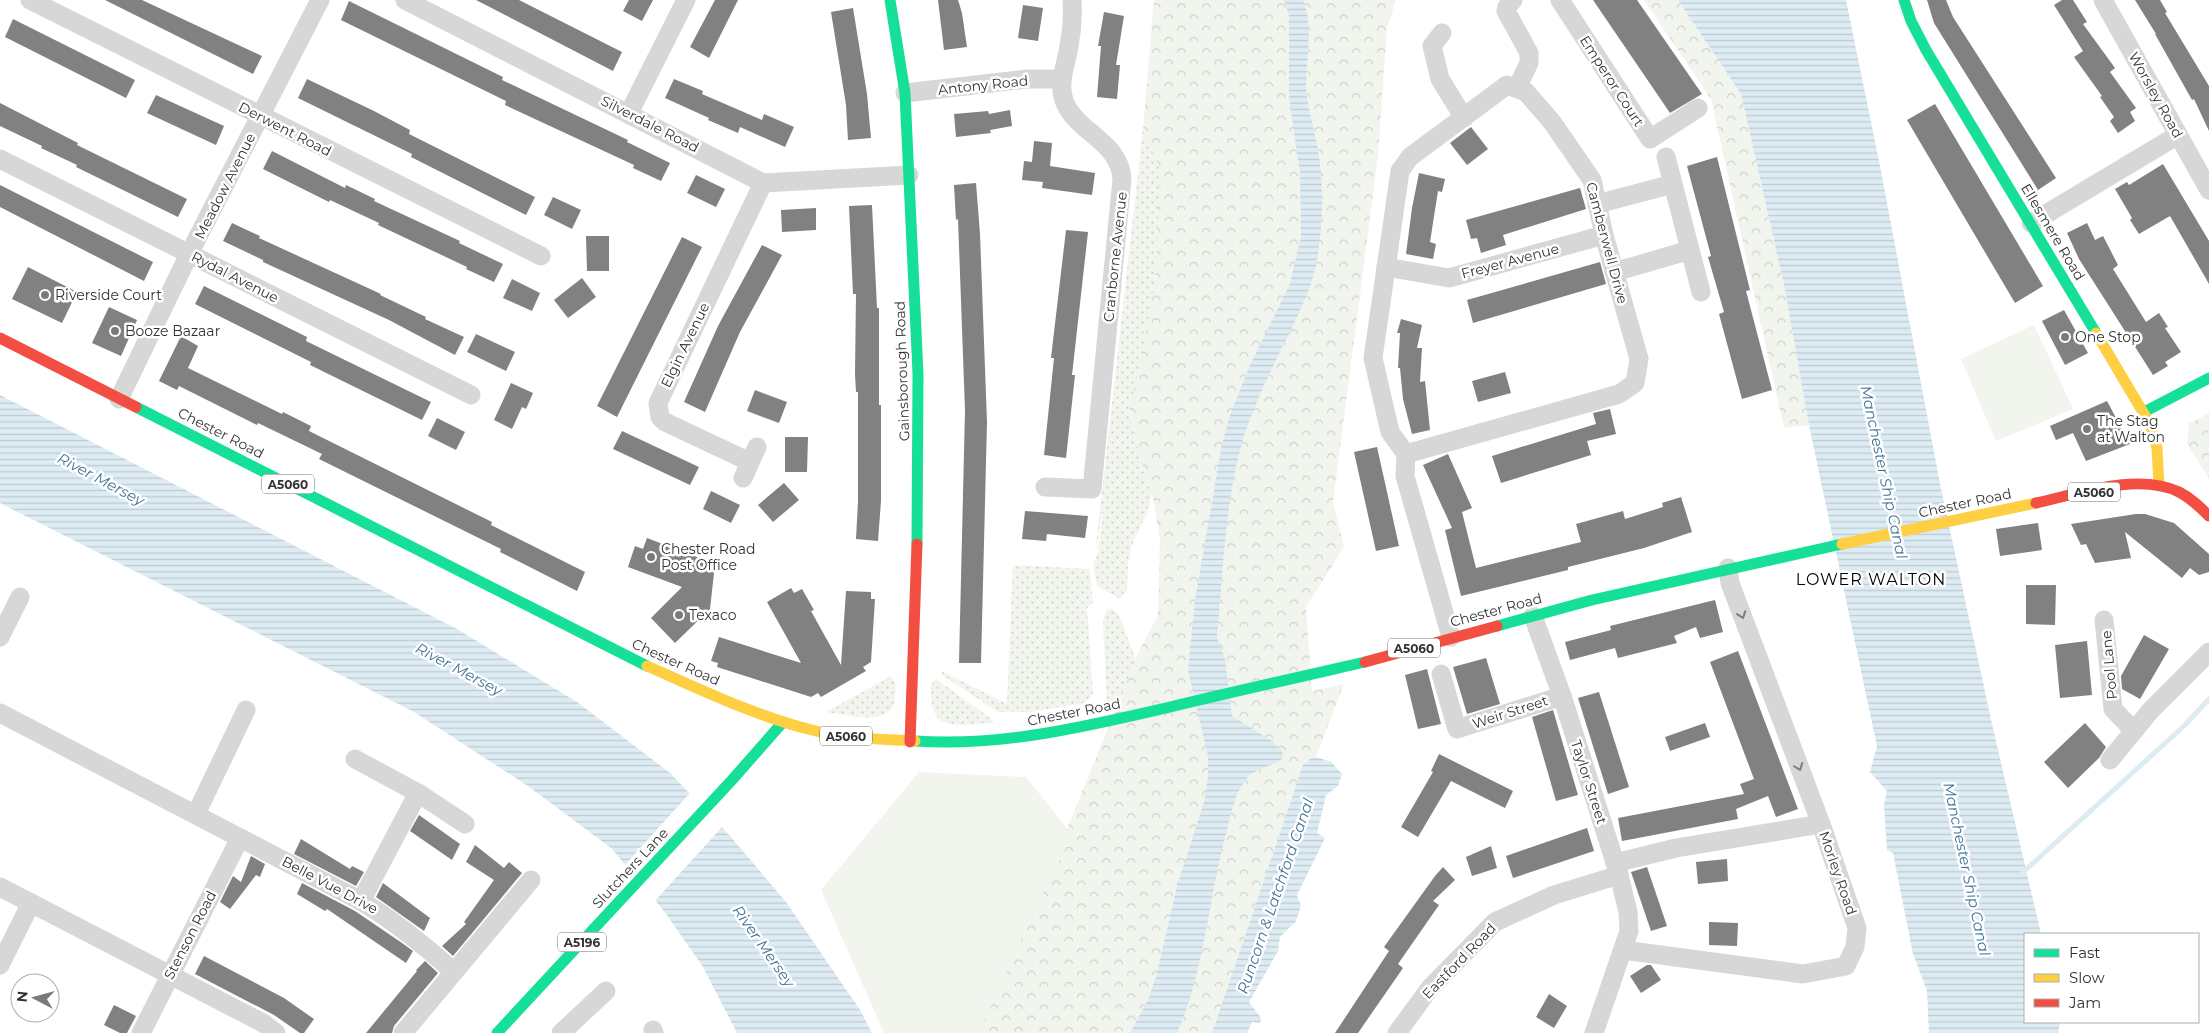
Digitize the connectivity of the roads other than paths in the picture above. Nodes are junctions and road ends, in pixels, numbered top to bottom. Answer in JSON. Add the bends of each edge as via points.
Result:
{"nodes":[{"id":1,"x":30,"y":0,"type":"edge"},
{"id":2,"x":320,"y":0,"type":"edge"},
{"id":3,"x":405,"y":0,"type":"edge"},
{"id":4,"x":686,"y":0,"type":"edge"},
{"id":5,"x":890,"y":0,"type":"edge"},
{"id":6,"x":1072,"y":0,"type":"edge"},
{"id":7,"x":1513,"y":0,"type":"edge"},
{"id":8,"x":1560,"y":0,"type":"edge"},
{"id":9,"x":1904,"y":0,"type":"edge"},
{"id":10,"x":2103,"y":0,"type":"edge"},
{"id":11,"x":1442,"y":33,"type":"dead end"},
{"id":12,"x":1062,"y":79,"type":"junction"},
{"id":13,"x":1517,"y":88,"type":"junction"},
{"id":14,"x":905,"y":93,"type":"junction"},
{"id":15,"x":1698,"y":108,"type":"dead end"},
{"id":16,"x":629,"y":113,"type":"junction"},
{"id":17,"x":261,"y":117,"type":"junction"},
{"id":18,"x":1464,"y":118,"type":"junction"},
{"id":19,"x":2178,"y":135,"type":"junction"},
{"id":20,"x":1666,"y":157,"type":"dead end"},
{"id":21,"x":0,"y":159,"type":"edge"},
{"id":22,"x":909,"y":176,"type":"junction"},
{"id":23,"x":763,"y":183,"type":"junction"},
{"id":24,"x":1673,"y":184,"type":"junction"},
{"id":25,"x":2209,"y":190,"type":"edge"},
{"id":26,"x":1597,"y":204,"type":"junction"},
{"id":27,"x":2031,"y":223,"type":"junction"},
{"id":28,"x":1604,"y":235,"type":"junction"},
{"id":29,"x":1690,"y":250,"type":"junction"},
{"id":30,"x":190,"y":254,"type":"junction"},
{"id":31,"x":541,"y":256,"type":"dead end"},
{"id":32,"x":1386,"y":267,"type":"junction"},
{"id":33,"x":1614,"y":272,"type":"junction"},
{"id":34,"x":1702,"y":292,"type":"dead end"},
{"id":35,"x":0,"y":338,"type":"edge"},
{"id":36,"x":2209,"y":378,"type":"edge"},
{"id":37,"x":470,"y":395,"type":"dead end"},
{"id":38,"x":119,"y":398,"type":"junction"},
{"id":39,"x":2144,"y":412,"type":"junction"},
{"id":40,"x":1406,"y":454,"type":"junction"},
{"id":41,"x":750,"y":462,"type":"dead end"},
{"id":42,"x":2158,"y":485,"type":"junction"},
{"id":43,"x":1045,"y":487,"type":"dead end"},
{"id":44,"x":2209,"y":516,"type":"edge"},
{"id":45,"x":1728,"y":568,"type":"junction"},
{"id":46,"x":20,"y":597,"type":"dead end"},
{"id":47,"x":1533,"y":616,"type":"junction"},
{"id":48,"x":2104,"y":620,"type":"dead end"},
{"id":49,"x":0,"y":637,"type":"edge"},
{"id":50,"x":1451,"y":637,"type":"junction"},
{"id":51,"x":2209,"y":652,"type":"edge"},
{"id":52,"x":1441,"y":674,"type":"dead end"},
{"id":53,"x":1562,"y":696,"type":"junction"},
{"id":54,"x":246,"y":710,"type":"dead end"},
{"id":55,"x":0,"y":713,"type":"edge"},
{"id":56,"x":783,"y":722,"type":"junction"},
{"id":57,"x":2134,"y":731,"type":"junction"},
{"id":58,"x":910,"y":742,"type":"junction"},
{"id":59,"x":355,"y":759,"type":"dead end"},
{"id":60,"x":2110,"y":760,"type":"dead end"},
{"id":61,"x":418,"y":793,"type":"junction"},
{"id":62,"x":196,"y":814,"type":"junction"},
{"id":63,"x":464,"y":824,"type":"dead end"},
{"id":64,"x":1821,"y":824,"type":"junction"},
{"id":65,"x":240,"y":838,"type":"junction"},
{"id":66,"x":1617,"y":869,"type":"junction"},
{"id":67,"x":531,"y":880,"type":"dead end"},
{"id":68,"x":0,"y":887,"type":"edge"},
{"id":69,"x":361,"y":901,"type":"junction"},
{"id":70,"x":31,"y":903,"type":"junction"},
{"id":71,"x":1623,"y":950,"type":"junction"},
{"id":72,"x":0,"y":965,"type":"edge"},
{"id":73,"x":454,"y":972,"type":"junction"},
{"id":74,"x":170,"y":974,"type":"junction"},
{"id":75,"x":606,"y":991,"type":"dead end"},
{"id":76,"x":140,"y":1033,"type":"edge"},
{"id":77,"x":276,"y":1033,"type":"edge"},
{"id":78,"x":403,"y":1033,"type":"edge"},
{"id":79,"x":497,"y":1033,"type":"edge"},
{"id":80,"x":561,"y":1033,"type":"edge"},
{"id":81,"x":1397,"y":1033,"type":"edge"},
{"id":82,"x":1594,"y":1033,"type":"edge"}],
"edges":[{"from":1,"to":17,"type":"street","name":"Derwent Road"},
{"from":2,"to":17,"type":"street","name":"Meadow Avenue"},
{"from":3,"to":16,"type":"street","name":"Silverdale Road"},
{"from":4,"to":16,"type":"street"},
{"from":5,"to":14,"type":"main road","name":"Gainsborough Road"},
{"from":6,"to":12,"type":"street","name":"Cranborne Avenue","via":[[1072,33]]},
{"from":7,"to":13,"type":"street","via":[[1506,11],[1529,53],[1529,63]]},
{"from":8,"to":15,"type":"street","name":"Emperor Court","via":[[1650,139]]},
{"from":9,"to":27,"type":"main road","name":"Ellesmere Road","via":[[1926,50]]},
{"from":10,"to":19,"type":"street","name":"Worsley Road"},
{"from":11,"to":18,"type":"street","via":[[1432,46],[1440,79]]},
{"from":12,"to":14,"type":"street","name":"Antony Road","via":[[1027,79]]},
{"from":12,"to":43,"type":"street","name":"Cranborne Avenue","via":[[1063,96],[1070,112],[1115,156],[1122,170],[1122,179],[1092,489]]},
{"from":13,"to":18,"type":"street","via":[[1507,85]]},
{"from":13,"to":26,"type":"street","name":"Camberwell Drive","via":[[1526,92],[1552,122],[1592,180]]},
{"from":14,"to":22,"type":"main road","name":"Gainsborough Road"},
{"from":16,"to":23,"type":"street","name":"Silverdale Road"},
{"from":17,"to":30,"type":"street","name":"Meadow Avenue"},
{"from":17,"to":31,"type":"street","name":"Derwent Road"},
{"from":18,"to":32,"type":"street","via":[[1410,157],[1400,170]]},
{"from":19,"to":25,"type":"street","name":"Worsley Road"},
{"from":19,"to":27,"type":"street"},
{"from":20,"to":24,"type":"street"},
{"from":21,"to":30,"type":"street","name":"Rydal Avenue"},
{"from":22,"to":23,"type":"street"},
{"from":22,"to":58,"type":"main road","name":"Gainsborough Road","via":[[919,460]]},
{"from":23,"to":41,"type":"street","name":"Elgin Avenue","via":[[658,404],[660,417],[665,422]]},
{"from":24,"to":26,"type":"street"},
{"from":24,"to":29,"type":"street"},
{"from":26,"to":28,"type":"street","name":"Camberwell Drive"},
{"from":27,"to":39,"type":"main road","name":"Ellesmere Road"},
{"from":28,"to":32,"type":"street","name":"Freyer Avenue","via":[[1449,278]]},
{"from":28,"to":33,"type":"street","name":"Camberwell Drive"},
{"from":29,"to":33,"type":"street"},
{"from":29,"to":34,"type":"street"},
{"from":30,"to":37,"type":"street","name":"Rydal Avenue"},
{"from":30,"to":38,"type":"street","name":"Meadow Avenue"},
{"from":32,"to":40,"type":"street","via":[[1373,358],[1390,432]]},
{"from":33,"to":40,"type":"street","name":"Camberwell Drive","via":[[1639,359],[1635,383],[1618,394]]},
{"from":35,"to":38,"type":"main road","name":"Chester Road","number":"A5060"},
{"from":36,"to":39,"type":"main road"},
{"from":38,"to":56,"type":"main road","name":"Chester Road","number":"A5060","via":[[635,661],[706,693]]},
{"from":39,"to":42,"type":"main road","name":"Ellesmere Road","via":[[2155,436]]},
{"from":40,"to":50,"type":"street","via":[[1405,476]]},
{"from":42,"to":44,"type":"main road","name":"Chester Road","number":"A5060","via":[[2193,498]]},
{"from":42,"to":45,"type":"main road","name":"Chester Road","number":"A5060","via":[[2122,486]]},
{"from":45,"to":47,"type":"main road","name":"Chester Road","number":"A5060"},
{"from":45,"to":64,"type":"street","name":"Morley Road","one_way":true,"via":[[1730,583]]},
{"from":46,"to":49,"type":"street"},
{"from":47,"to":50,"type":"main road","name":"Chester Road","number":"A5060"},
{"from":47,"to":53,"type":"street","name":"Taylor Street"},
{"from":48,"to":57,"type":"street","name":"Pool Lane","via":[[2113,709]]},
{"from":50,"to":58,"type":"main road","name":"Chester Road","number":"A5060","via":[[1372,660],[1109,721],[1024,737]]},
{"from":51,"to":57,"type":"street"},
{"from":52,"to":53,"type":"street","name":"Weir Street","via":[[1457,729]]},
{"from":53,"to":66,"type":"street","name":"Taylor Street"},
{"from":54,"to":62,"type":"street"},
{"from":55,"to":62,"type":"street","name":"Belle Vue Drive"},
{"from":56,"to":58,"type":"main road","name":"Chester Road","number":"A5060","via":[[835,735]]},
{"from":56,"to":79,"type":"main road","name":"Slutchers Lane","number":"A5196"},
{"from":57,"to":60,"type":"street"},
{"from":59,"to":61,"type":"street"},
{"from":61,"to":63,"type":"street"},
{"from":61,"to":69,"type":"street"},
{"from":62,"to":65,"type":"street","name":"Belle Vue Drive"},
{"from":64,"to":66,"type":"street","name":"Eastford Road","via":[[1676,848]]},
{"from":64,"to":71,"type":"street","name":"Morley Road","via":[[1857,928],[1855,947],[1846,966],[1803,974]]},
{"from":65,"to":69,"type":"street","name":"Belle Vue Drive"},
{"from":65,"to":74,"type":"street","name":"Stenson Road"},
{"from":66,"to":71,"type":"street","name":"Taylor Street","via":[[1628,912],[1629,932]]},
{"from":66,"to":81,"type":"street","name":"Eastford Road","via":[[1496,922],[1430,988]]},
{"from":67,"to":73,"type":"street"},
{"from":68,"to":70,"type":"street"},
{"from":69,"to":73,"type":"street","name":"Belle Vue Drive","via":[[392,919]]},
{"from":70,"to":72,"type":"street"},
{"from":70,"to":74,"type":"street"},
{"from":71,"to":82,"type":"street","name":"Taylor Street"},
{"from":73,"to":78,"type":"street"},
{"from":74,"to":76,"type":"street","name":"Stenson Road"},
{"from":74,"to":77,"type":"street"},
{"from":75,"to":80,"type":"street"}]}
